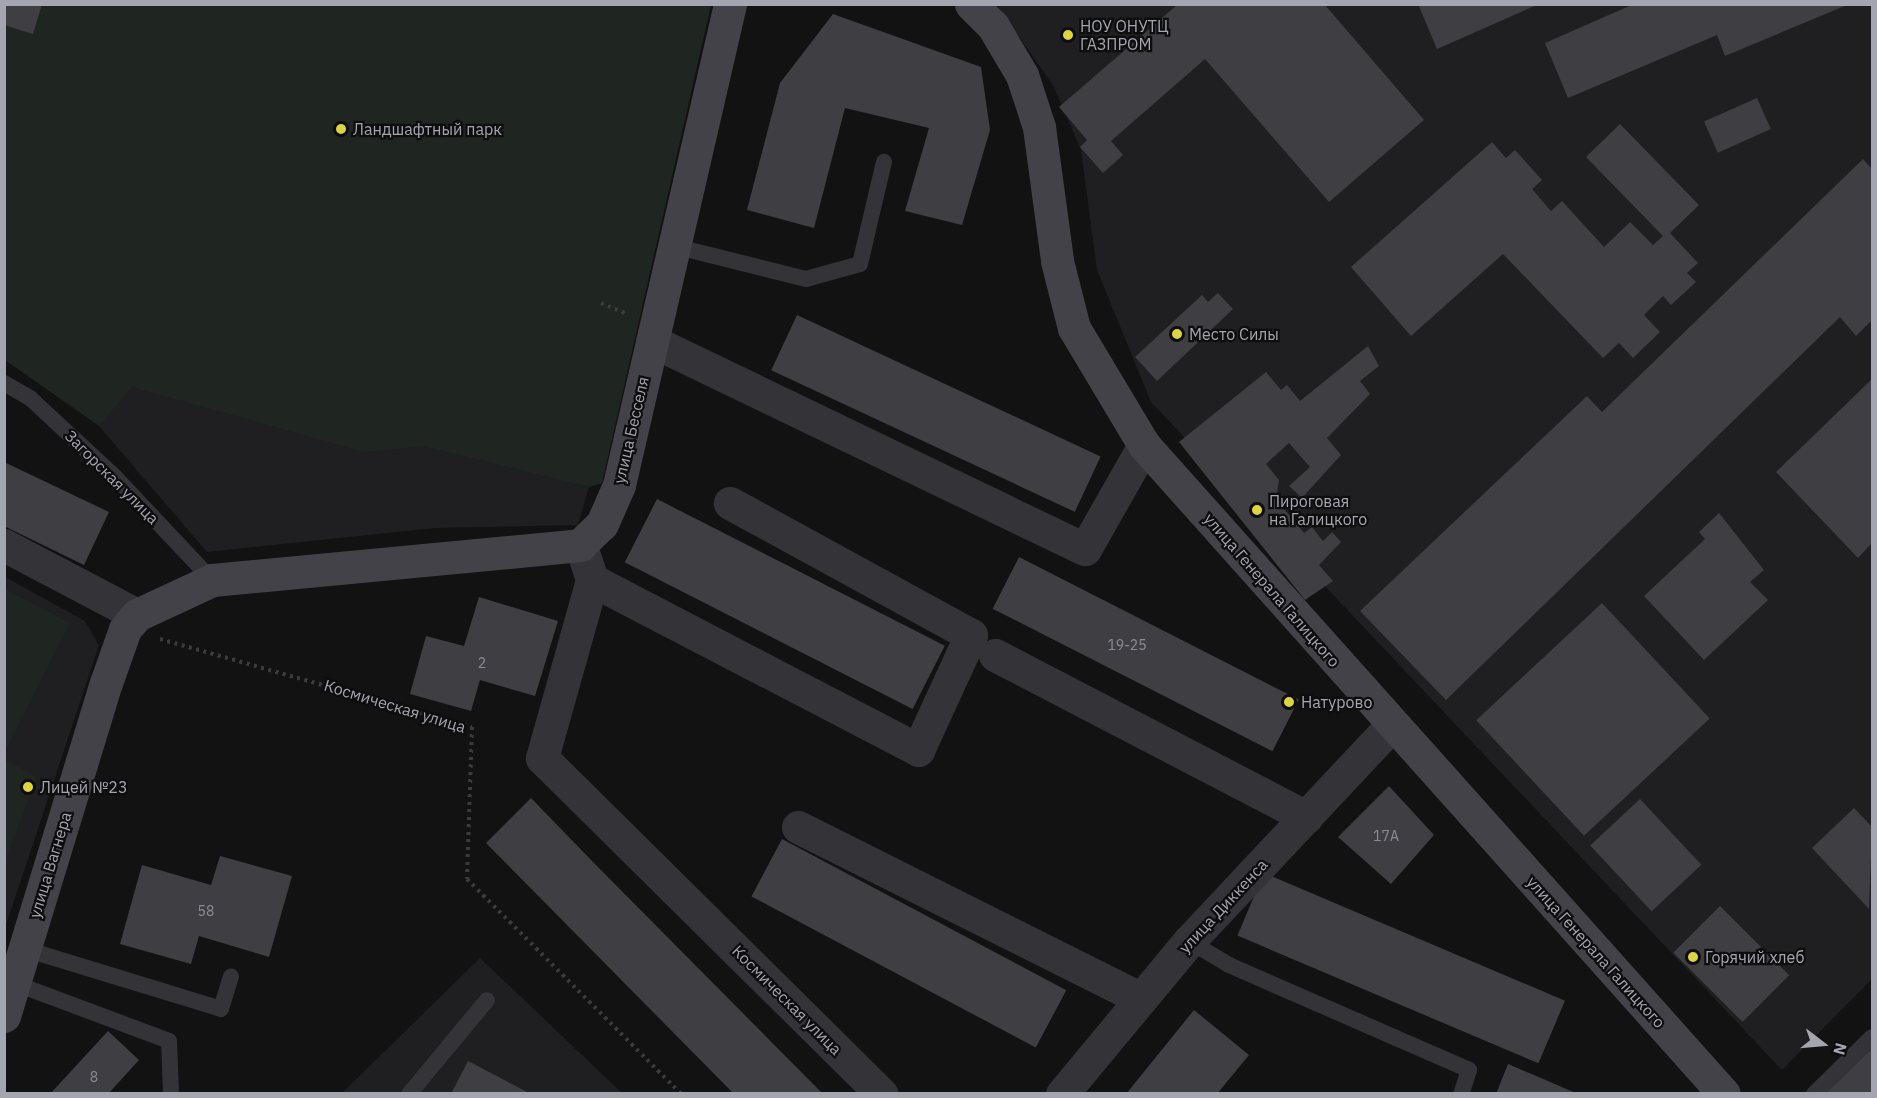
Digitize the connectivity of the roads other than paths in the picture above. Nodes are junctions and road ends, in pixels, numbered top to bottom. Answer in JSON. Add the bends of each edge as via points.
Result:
{"nodes":[{"id":1,"x":730,"y":4,"type":"edge"},
{"id":2,"x":971,"y":4,"type":"edge"},
{"id":3,"x":884,"y":162,"type":"dead end"},
{"id":4,"x":674,"y":246,"type":"junction"},
{"id":5,"x":652,"y":341,"type":"junction"},
{"id":6,"x":4,"y":383,"type":"edge"},
{"id":7,"x":1144,"y":445,"type":"junction"},
{"id":8,"x":730,"y":503,"type":"dead end"},
{"id":9,"x":4,"y":545,"type":"edge"},
{"id":10,"x":580,"y":545,"type":"junction"},
{"id":11,"x":212,"y":580,"type":"junction"},
{"id":12,"x":592,"y":580,"type":"junction"},
{"id":13,"x":131,"y":622,"type":"junction"},
{"id":14,"x":995,"y":655,"type":"dead end"},
{"id":15,"x":1391,"y":726,"type":"junction"},
{"id":16,"x":1306,"y":817,"type":"junction"},
{"id":17,"x":798,"y":827,"type":"dead end"},
{"id":18,"x":1189,"y":941,"type":"junction"},
{"id":19,"x":25,"y":949,"type":"junction"},
{"id":20,"x":231,"y":977,"type":"dead end"},
{"id":21,"x":14,"y":983,"type":"junction"},
{"id":22,"x":1140,"y":998,"type":"junction"},
{"id":23,"x":487,"y":999,"type":"dead end"},
{"id":24,"x":4,"y":1016,"type":"edge"},
{"id":25,"x":1872,"y":1037,"type":"edge"},
{"id":26,"x":171,"y":1094,"type":"edge"},
{"id":27,"x":409,"y":1094,"type":"edge"},
{"id":28,"x":882,"y":1094,"type":"edge"},
{"id":29,"x":1062,"y":1094,"type":"edge"},
{"id":30,"x":1461,"y":1094,"type":"edge"},
{"id":31,"x":1724,"y":1094,"type":"edge"},
{"id":32,"x":1814,"y":1094,"type":"edge"}],
"edges":[{"from":1,"to":4,"type":"street","name":"улица Бесселя"},
{"from":2,"to":7,"type":"street","name":"улица Генерала Галицкого","via":[[993,26],[1022,75],[1039,126],[1057,261],[1074,328]]},
{"from":3,"to":4,"type":"lane","via":[[860,264],[806,279]]},
{"from":4,"to":5,"type":"street","name":"улица Бесселя"},
{"from":5,"to":7,"type":"street","via":[[1085,549]]},
{"from":5,"to":10,"type":"street","name":"улица Бесселя","via":[[619,485],[602,524]]},
{"from":6,"to":11,"type":"lane","name":"Загорская улица","via":[[30,398],[115,477]]},
{"from":7,"to":15,"type":"street","name":"улица Генерала Галицкого"},
{"from":8,"to":12,"type":"street","via":[[971,635],[918,750]]},
{"from":9,"to":13,"type":"street"},
{"from":10,"to":11,"type":"street"},
{"from":10,"to":12,"type":"street"},
{"from":11,"to":13,"type":"street"},
{"from":12,"to":28,"type":"street","name":"Космическая улица","via":[[542,758]]},
{"from":13,"to":19,"type":"street","name":"улица Вагнера"},
{"from":14,"to":16,"type":"street"},
{"from":15,"to":16,"type":"street","name":"улица Диккенса"},
{"from":15,"to":31,"type":"street","name":"улица Генерала Галицкого"},
{"from":16,"to":18,"type":"street","name":"улица Диккенса"},
{"from":17,"to":22,"type":"street"},
{"from":18,"to":22,"type":"street","name":"улица Диккенса"},
{"from":18,"to":30,"type":"lane","via":[[1229,965],[1469,1070]]},
{"from":19,"to":20,"type":"lane","via":[[221,1009]]},
{"from":19,"to":21,"type":"street","name":"улица Вагнера"},
{"from":21,"to":24,"type":"street","name":"улица Вагнера"},
{"from":21,"to":26,"type":"lane","via":[[169,1041]]},
{"from":22,"to":29,"type":"street","name":"улица Диккенса"},
{"from":23,"to":27,"type":"lane"},
{"from":25,"to":32,"type":"lane"}]}
